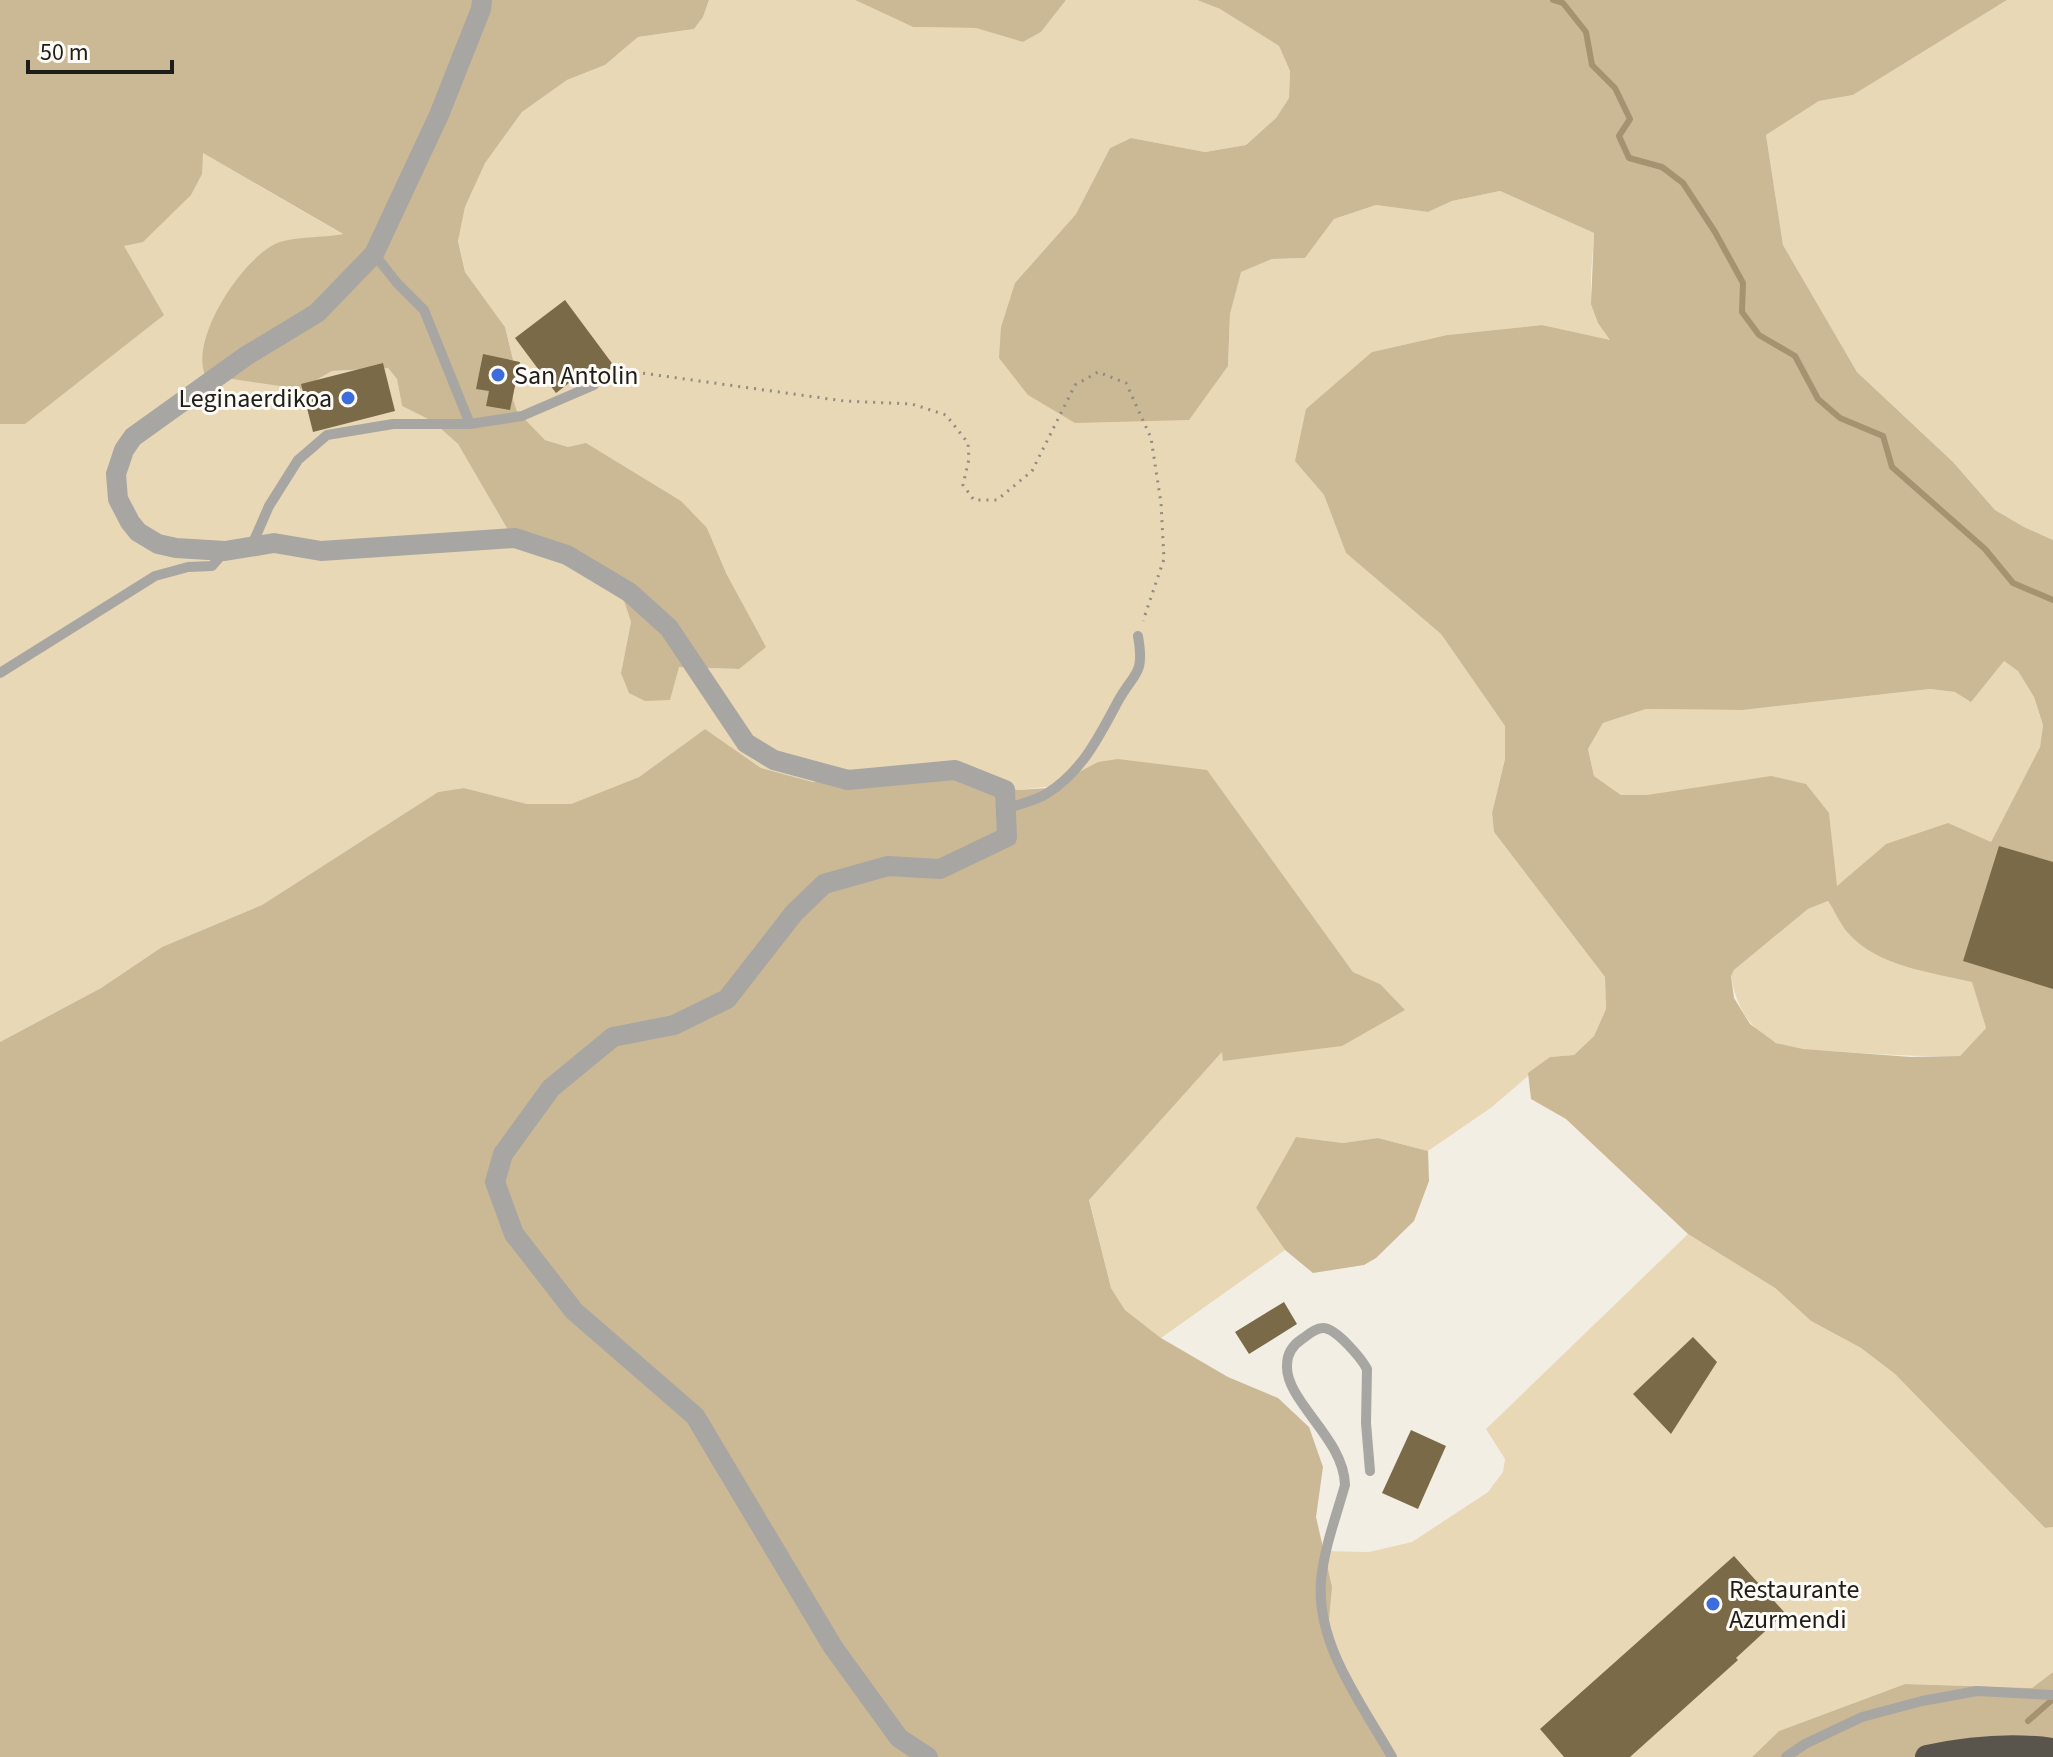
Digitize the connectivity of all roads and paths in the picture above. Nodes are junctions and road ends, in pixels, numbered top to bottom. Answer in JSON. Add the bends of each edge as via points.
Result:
{"nodes":[{"id":1,"x":482,"y":0,"type":"edge"},
{"id":2,"x":374,"y":254,"type":"junction"},
{"id":3,"x":594,"y":385,"type":"joint"},
{"id":4,"x":470,"y":424,"type":"junction"},
{"id":5,"x":252,"y":545,"type":"junction"},
{"id":6,"x":225,"y":551,"type":"junction"},
{"id":7,"x":1138,"y":636,"type":"joint"},
{"id":8,"x":0,"y":673,"type":"edge"},
{"id":9,"x":1006,"y":809,"type":"junction"},
{"id":10,"x":1370,"y":1471,"type":"dead end"},
{"id":11,"x":2050,"y":1695,"type":"edge"},
{"id":12,"x":2053,"y":1750,"type":"edge"},
{"id":13,"x":928,"y":1757,"type":"edge"},
{"id":14,"x":1392,"y":1757,"type":"edge"},
{"id":15,"x":1786,"y":1757,"type":"edge"},
{"id":16,"x":1928,"y":1757,"type":"edge"}],
"edges":[{"from":1,"to":2,"type":"street","via":[[439,115]]},
{"from":2,"to":4,"type":"lane","via":[[424,310]]},
{"from":2,"to":6,"type":"street","via":[[317,313],[145,427],[124,450],[116,474],[118,499],[138,532],[176,548]]},
{"from":3,"to":4,"type":"lane","via":[[522,416]]},
{"from":3,"to":7,"type":"path","via":[[627,371],[844,401],[912,404],[946,415],[968,443],[963,485],[974,500],[997,500],[1032,471],[1075,385],[1098,372],[1126,383],[1151,438],[1164,559]]},
{"from":4,"to":5,"type":"lane","via":[[393,424],[327,435],[298,460]]},
{"from":5,"to":6,"type":"street"},
{"from":5,"to":9,"type":"street","via":[[321,551],[515,538],[567,555],[629,592],[669,628],[746,743],[774,760],[848,780],[955,770],[1005,790]]},
{"from":6,"to":8,"type":"lane","via":[[212,566],[155,576]]},
{"from":7,"to":9,"type":"lane","via":[[1141,667],[1080,765],[1046,795]]},
{"from":9,"to":13,"type":"street","via":[[1007,837],[940,869],[888,866],[824,884],[794,913],[727,999],[674,1025],[613,1037],[551,1088],[503,1154],[495,1182],[514,1234],[574,1311],[695,1416],[833,1647],[899,1738]]},
{"from":10,"to":14,"type":"lane","via":[[1367,1369],[1335,1332],[1317,1329],[1294,1346],[1287,1365],[1295,1390],[1338,1454],[1345,1474],[1323,1565],[1323,1619],[1334,1653]]},
{"from":11,"to":15,"type":"lane","via":[[1977,1691],[1922,1701],[1862,1717]]},
{"from":12,"to":16,"type":"highway","via":[[1985,1747]]}]}
